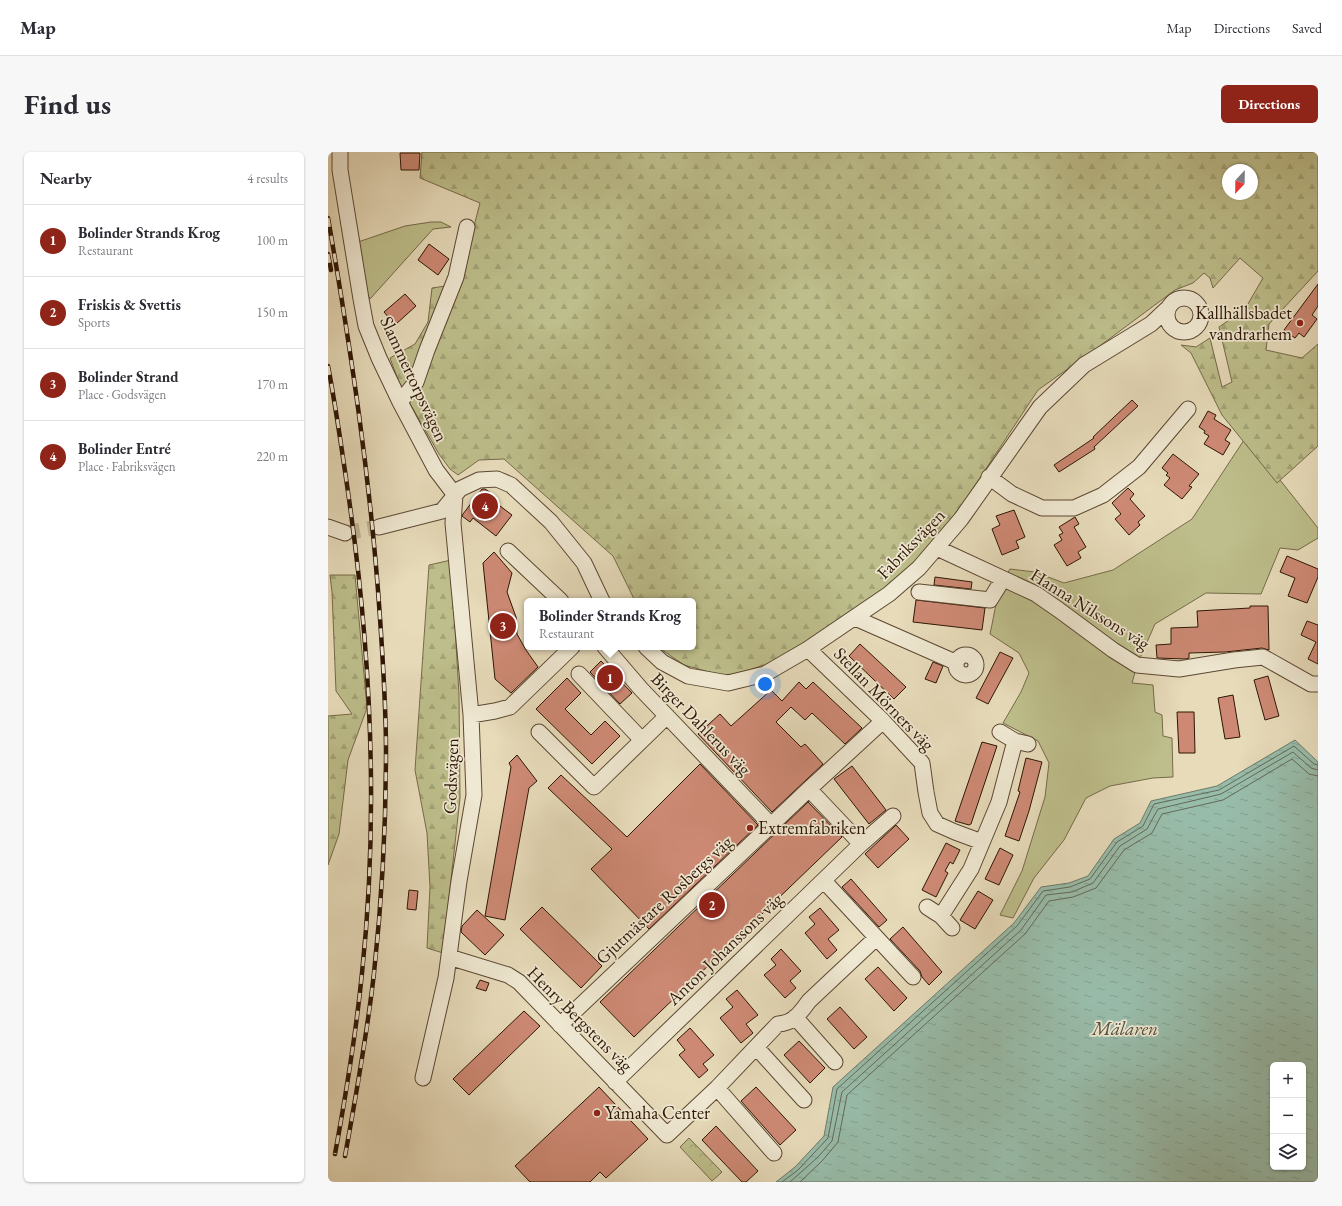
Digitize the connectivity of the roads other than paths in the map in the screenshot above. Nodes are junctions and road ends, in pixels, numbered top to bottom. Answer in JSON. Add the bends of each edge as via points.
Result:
{"nodes":[{"id":1,"x":340,"y":152,"type":"edge"},
{"id":2,"x":467,"y":227,"type":"dead end"},
{"id":3,"x":1167,"y":309,"type":"junction"},
{"id":4,"x":1151,"y":324,"type":"junction"},
{"id":5,"x":1173,"y":329,"type":"junction"},
{"id":6,"x":400,"y":402,"type":"junction"},
{"id":7,"x":1188,"y":409,"type":"dead end"},
{"id":8,"x":990,"y":477,"type":"junction"},
{"id":9,"x":455,"y":495,"type":"junction"},
{"id":10,"x":328,"y":527,"type":"edge"},
{"id":11,"x":379,"y":527,"type":"tunnel mouth"},
{"id":12,"x":344,"y":534,"type":"tunnel mouth"},
{"id":13,"x":937,"y":548,"type":"junction"},
{"id":14,"x":508,"y":550,"type":"dead end"},
{"id":15,"x":1003,"y":579,"type":"junction"},
{"id":16,"x":919,"y":592,"type":"dead end"},
{"id":17,"x":557,"y":598,"type":"edge"},
{"id":18,"x":601,"y":598,"type":"edge"},
{"id":19,"x":855,"y":618,"type":"junction"},
{"id":20,"x":808,"y":649,"type":"junction"},
{"id":21,"x":569,"y":650,"type":"edge"},
{"id":22,"x":608,"y":650,"type":"edge"},
{"id":23,"x":649,"y":650,"type":"edge"},
{"id":24,"x":955,"y":662,"type":"dead end"},
{"id":25,"x":579,"y":674,"type":"dead end"},
{"id":26,"x":1318,"y":684,"type":"edge"},
{"id":27,"x":471,"y":715,"type":"junction"},
{"id":28,"x":667,"y":716,"type":"junction"},
{"id":29,"x":883,"y":721,"type":"junction"},
{"id":30,"x":539,"y":732,"type":"dead end"},
{"id":31,"x":1000,"y":732,"type":"dead end"},
{"id":32,"x":642,"y":740,"type":"junction"},
{"id":33,"x":810,"y":789,"type":"junction"},
{"id":34,"x":893,"y":816,"type":"dead end"},
{"id":35,"x":771,"y":825,"type":"junction"},
{"id":36,"x":982,"y":842,"type":"junction"},
{"id":37,"x":861,"y":844,"type":"junction"},
{"id":38,"x":824,"y":880,"type":"junction"},
{"id":39,"x":927,"y":907,"type":"dead end"},
{"id":40,"x":941,"y":916,"type":"junction"},
{"id":41,"x":952,"y":928,"type":"dead end"},
{"id":42,"x":876,"y":938,"type":"junction"},
{"id":43,"x":449,"y":958,"type":"junction"},
{"id":44,"x":913,"y":977,"type":"dead end"},
{"id":45,"x":795,"y":1017,"type":"junction"},
{"id":46,"x":560,"y":1025,"type":"junction"},
{"id":47,"x":756,"y":1047,"type":"junction"},
{"id":48,"x":835,"y":1062,"type":"dead end"},
{"id":49,"x":423,"y":1078,"type":"dead end"},
{"id":50,"x":615,"y":1082,"type":"junction"},
{"id":51,"x":717,"y":1088,"type":"junction"},
{"id":52,"x":804,"y":1100,"type":"dead end"},
{"id":53,"x":774,"y":1153,"type":"dead end"}],
"edges":[{"from":1,"to":6,"type":"street","name":"Slammertorpsvägen","via":[[340,170],[366,326]]},
{"from":2,"to":6,"type":"street","via":[[456,277],[416,382]]},
{"from":3,"to":4,"type":"street","name":"Fabriksvägen"},
{"from":3,"to":5,"type":"street","via":[[1167,321]]},
{"from":3,"to":5,"type":"street","name":"Fabriksvägen","via":[[1174,301],[1183,298],[1194,300],[1202,313],[1200,322],[1192,331],[1186,333]]},
{"from":4,"to":5,"type":"street","name":"Fabriksvägen"},
{"from":4,"to":8,"type":"street","name":"Fabriksvägen","via":[[1084,365],[1040,407]]},
{"from":6,"to":9,"type":"street","name":"Slammertorpsvägen","via":[[436,470]]},
{"from":7,"to":8,"type":"street","via":[[1139,467],[1103,495],[1074,508],[1042,508],[1012,494]]},
{"from":8,"to":13,"type":"street","name":"Fabriksvägen"},
{"from":9,"to":11,"type":"street","via":[[442,511]]},
{"from":9,"to":18,"type":"street","via":[[460,489],[479,480],[497,479],[510,485],[551,522],[584,563]]},
{"from":9,"to":27,"type":"street","name":"Godsvägen","via":[[453,523]]},
{"from":10,"to":12,"type":"street"},
{"from":13,"to":15,"type":"street","name":"Hanna Nilssons väg"},
{"from":13,"to":19,"type":"street","name":"Fabriksvägen","via":[[889,594]]},
{"from":14,"to":17,"type":"street"},
{"from":15,"to":16,"type":"street","via":[[990,600]]},
{"from":15,"to":26,"type":"street","name":"Hanna Nilssons väg","via":[[1036,594],[1137,666],[1179,669],[1263,657],[1311,684]]},
{"from":19,"to":20,"type":"street","name":"Fabriksvägen"},
{"from":19,"to":24,"type":"street"},
{"from":20,"to":23,"type":"street","name":"Fabriksvägen","via":[[765,674],[728,683],[688,676],[662,662]]},
{"from":20,"to":29,"type":"street","name":"Stellan Mörners väg"},
{"from":21,"to":27,"type":"street","via":[[510,707]]},
{"from":22,"to":28,"type":"street","name":"Birger Dahlerus väg"},
{"from":25,"to":32,"type":"street"},
{"from":27,"to":43,"type":"street","name":"Godsvägen","via":[[474,795]]},
{"from":28,"to":32,"type":"street"},
{"from":28,"to":35,"type":"street","name":"Birger Dahlerus väg"},
{"from":29,"to":33,"type":"street","name":"Gjutmästare Rosbergs väg"},
{"from":29,"to":36,"type":"street","name":"Stellan Mörners väg","via":[[922,762],[930,813],[937,824]]},
{"from":30,"to":32,"type":"street","via":[[594,787]]},
{"from":31,"to":36,"type":"street","via":[[1022,743]]},
{"from":33,"to":35,"type":"street","name":"Gjutmästare Rosbergs väg"},
{"from":33,"to":37,"type":"street"},
{"from":34,"to":37,"type":"street","name":"Anton Johanssons väg"},
{"from":35,"to":46,"type":"street","name":"Gjutmästare Rosbergs väg"},
{"from":36,"to":40,"type":"street","via":[[971,869]]},
{"from":37,"to":38,"type":"street","name":"Anton Johanssons väg"},
{"from":38,"to":42,"type":"street"},
{"from":38,"to":50,"type":"street","name":"Anton Johanssons väg"},
{"from":39,"to":40,"type":"street"},
{"from":40,"to":41,"type":"street"},
{"from":42,"to":44,"type":"street"},
{"from":42,"to":45,"type":"street"},
{"from":43,"to":46,"type":"street","name":"Henry Bergstens väg","via":[[508,975],[519,982]]},
{"from":43,"to":49,"type":"street","name":"Godsvägen"},
{"from":45,"to":47,"type":"street","via":[[788,1023],[778,1024]]},
{"from":45,"to":48,"type":"street"},
{"from":46,"to":50,"type":"street","name":"Henry Bergstens väg"},
{"from":47,"to":51,"type":"street"},
{"from":47,"to":52,"type":"street"},
{"from":50,"to":51,"type":"street","name":"Henry Bergstens väg","via":[[667,1135]]},
{"from":51,"to":53,"type":"street"}]}
